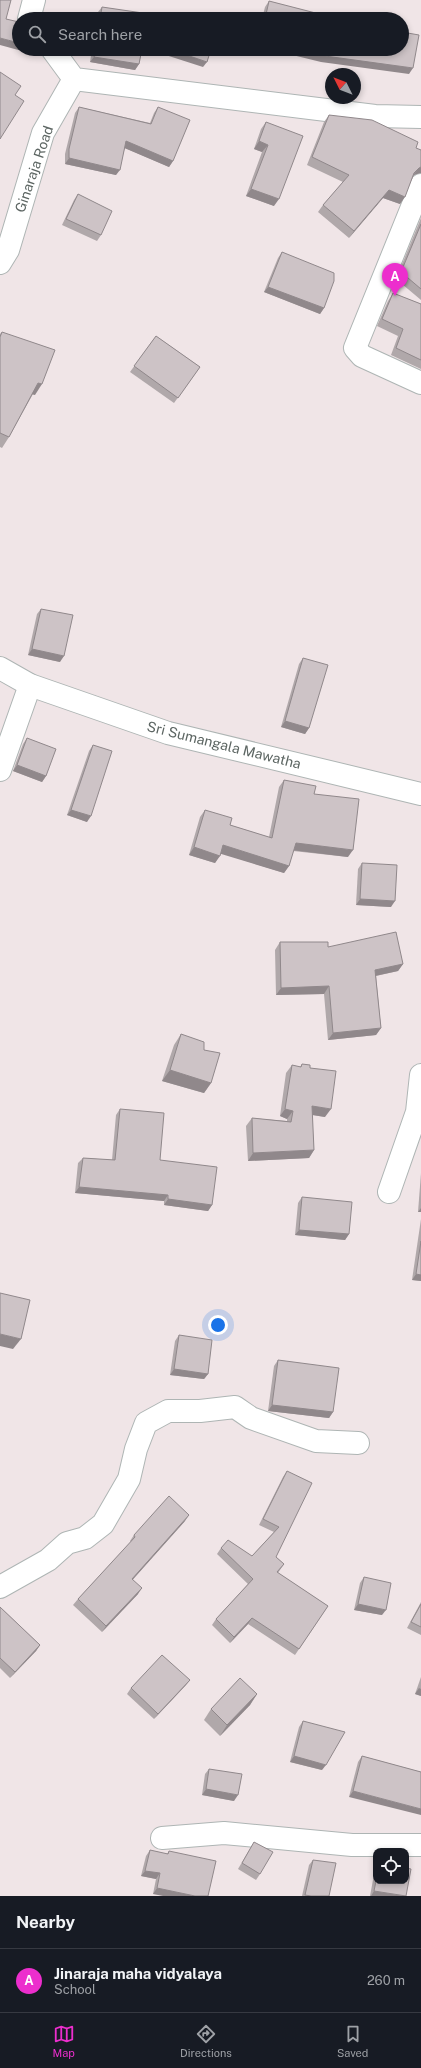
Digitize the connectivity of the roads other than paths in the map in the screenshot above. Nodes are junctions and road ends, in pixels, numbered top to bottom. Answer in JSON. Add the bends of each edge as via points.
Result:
{"nodes":[{"id":1,"x":34,"y":0,"type":"edge"},
{"id":2,"x":31,"y":12,"type":"edge"},
{"id":3,"x":57,"y":56,"type":"edge"},
{"id":4,"x":74,"y":79,"type":"junction"},
{"id":5,"x":421,"y":117,"type":"edge"},
{"id":6,"x":421,"y":185,"type":"edge"},
{"id":7,"x":0,"y":263,"type":"edge"},
{"id":8,"x":421,"y":383,"type":"edge"},
{"id":9,"x":0,"y":668,"type":"edge"},
{"id":10,"x":30,"y":685,"type":"junction"},
{"id":11,"x":0,"y":770,"type":"edge"},
{"id":12,"x":421,"y":794,"type":"edge"},
{"id":13,"x":421,"y":1075,"type":"edge"},
{"id":14,"x":389,"y":1192,"type":"dead end"},
{"id":15,"x":358,"y":1443,"type":"dead end"},
{"id":16,"x":0,"y":1588,"type":"edge"},
{"id":17,"x":162,"y":1838,"type":"dead end"},
{"id":18,"x":421,"y":1845,"type":"edge"}],
"edges":[{"from":1,"to":2,"type":"street"},
{"from":3,"to":4,"type":"street"},
{"from":4,"to":5,"type":"street","via":[[375,116]]},
{"from":4,"to":7,"type":"street","name":"Ginaraja Road","via":[[43,133],[8,250]]},
{"from":6,"to":8,"type":"street","via":[[354,348],[362,356]]},
{"from":9,"to":10,"type":"street","name":"Sri Sumangala Mawatha"},
{"from":10,"to":11,"type":"street"},
{"from":10,"to":12,"type":"street","name":"Sri Sumangala Mawatha","via":[[168,733]]},
{"from":13,"to":14,"type":"street","via":[[417,1112]]},
{"from":15,"to":16,"type":"street","via":[[316,1441],[251,1418],[235,1407],[168,1411],[146,1422],[129,1479],[103,1524],[85,1538],[67,1543],[48,1560]]},
{"from":17,"to":18,"type":"street","via":[[224,1833],[352,1845]]}]}
